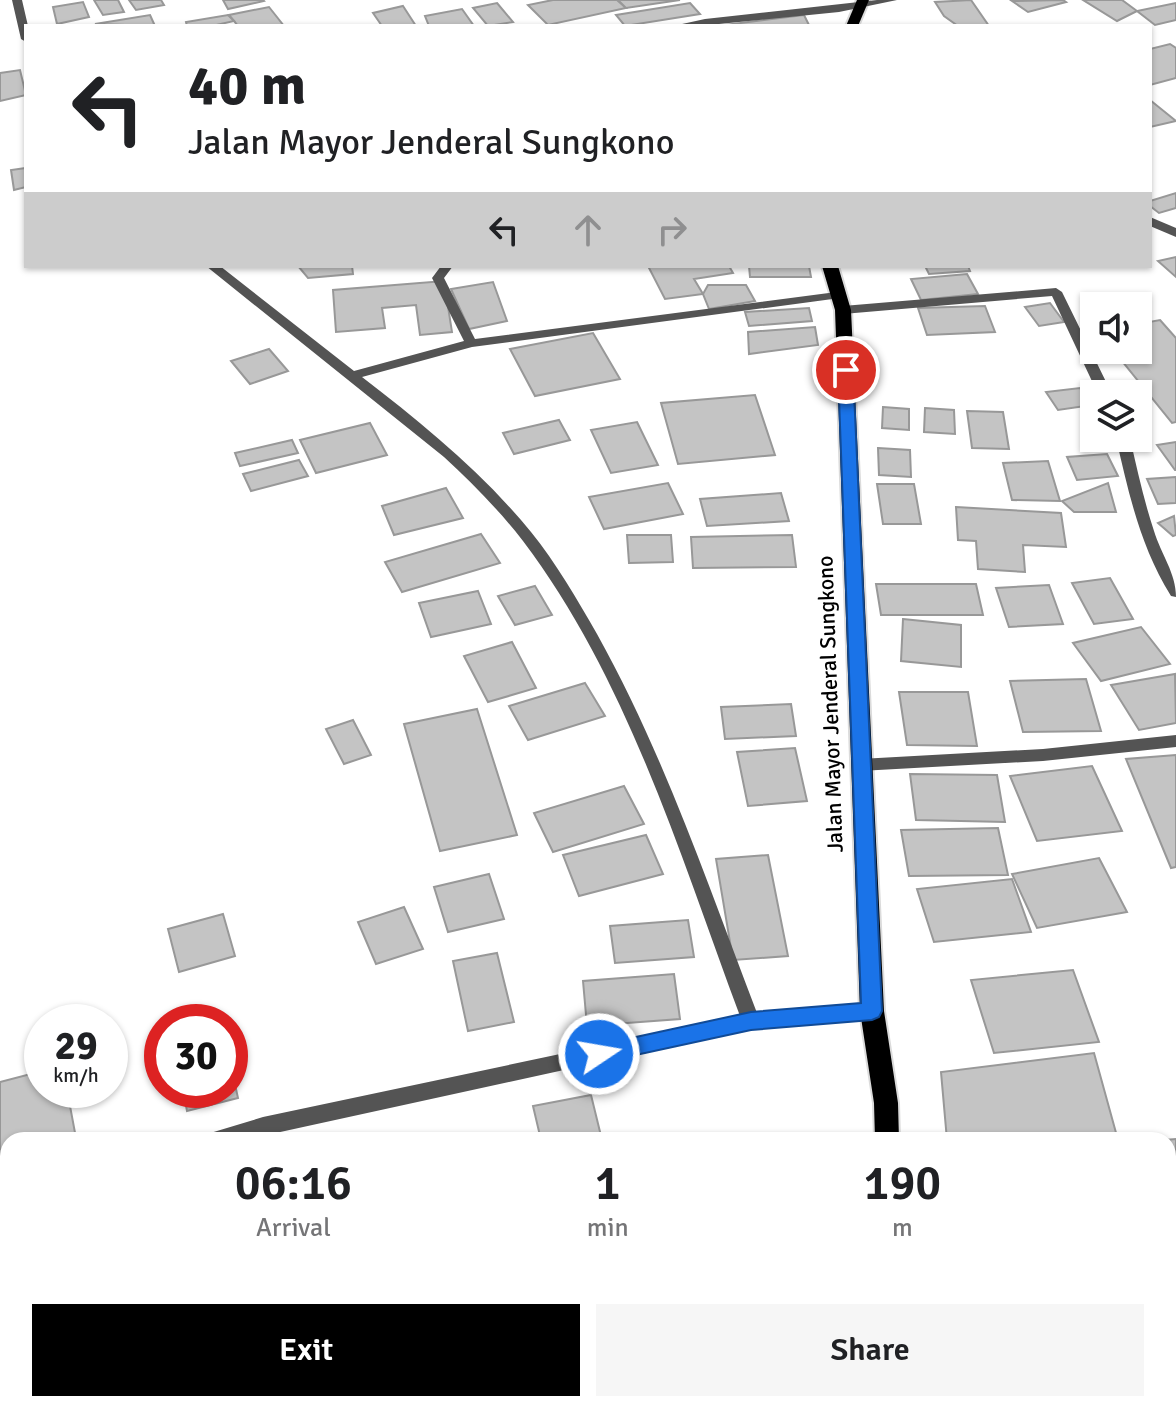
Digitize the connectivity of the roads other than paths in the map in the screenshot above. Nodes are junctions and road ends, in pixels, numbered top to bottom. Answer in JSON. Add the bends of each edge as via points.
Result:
{"nodes":[{"id":1,"x":17,"y":0,"type":"edge"},
{"id":2,"x":892,"y":0,"type":"edge"},
{"id":3,"x":862,"y":4,"type":"edge"},
{"id":4,"x":692,"y":24,"type":"edge"},
{"id":5,"x":853,"y":24,"type":"edge"},
{"id":6,"x":24,"y":30,"type":"edge"},
{"id":7,"x":1152,"y":222,"type":"edge"},
{"id":8,"x":1176,"y":233,"type":"edge"},
{"id":9,"x":214,"y":268,"type":"edge"},
{"id":10,"x":446,"y":268,"type":"edge"},
{"id":11,"x":831,"y":268,"type":"edge"},
{"id":12,"x":842,"y":302,"type":"junction"},
{"id":13,"x":471,"y":343,"type":"junction"},
{"id":14,"x":350,"y":376,"type":"junction"},
{"id":15,"x":1099,"y":380,"type":"edge"},
{"id":16,"x":1126,"y":452,"type":"edge"},
{"id":17,"x":1176,"y":592,"type":"edge"},
{"id":18,"x":1176,"y":741,"type":"edge"},
{"id":19,"x":860,"y":765,"type":"junction"},
{"id":20,"x":872,"y":1011,"type":"junction"},
{"id":21,"x":751,"y":1021,"type":"junction"},
{"id":22,"x":242,"y":1132,"type":"edge"},
{"id":23,"x":887,"y":1132,"type":"edge"}],
"edges":[{"from":1,"to":6,"type":"street"},
{"from":2,"to":3,"type":"street"},
{"from":3,"to":4,"type":"street"},
{"from":3,"to":5,"type":"main road"},
{"from":7,"to":8,"type":"street"},
{"from":9,"to":14,"type":"street"},
{"from":10,"to":13,"type":"street","via":[[438,278]]},
{"from":11,"to":12,"type":"main road","name":"Jalan Mayor Jenderal Sungkono"},
{"from":12,"to":13,"type":"street"},
{"from":12,"to":15,"type":"street","via":[[1056,292]]},
{"from":12,"to":19,"type":"main road","name":"Jalan Mayor Jenderal Sungkono"},
{"from":13,"to":14,"type":"street"},
{"from":14,"to":21,"type":"street","via":[[481,484],[533,546],[581,617],[630,716]]},
{"from":16,"to":17,"type":"street","via":[[1137,508]]},
{"from":18,"to":19,"type":"street"},
{"from":19,"to":20,"type":"main road","name":"Jalan Mayor Jenderal Sungkono"},
{"from":20,"to":21,"type":"street"},
{"from":20,"to":23,"type":"main road","name":"Jalan Mayor Jenderal Sungkono"},
{"from":21,"to":22,"type":"street"}]}
